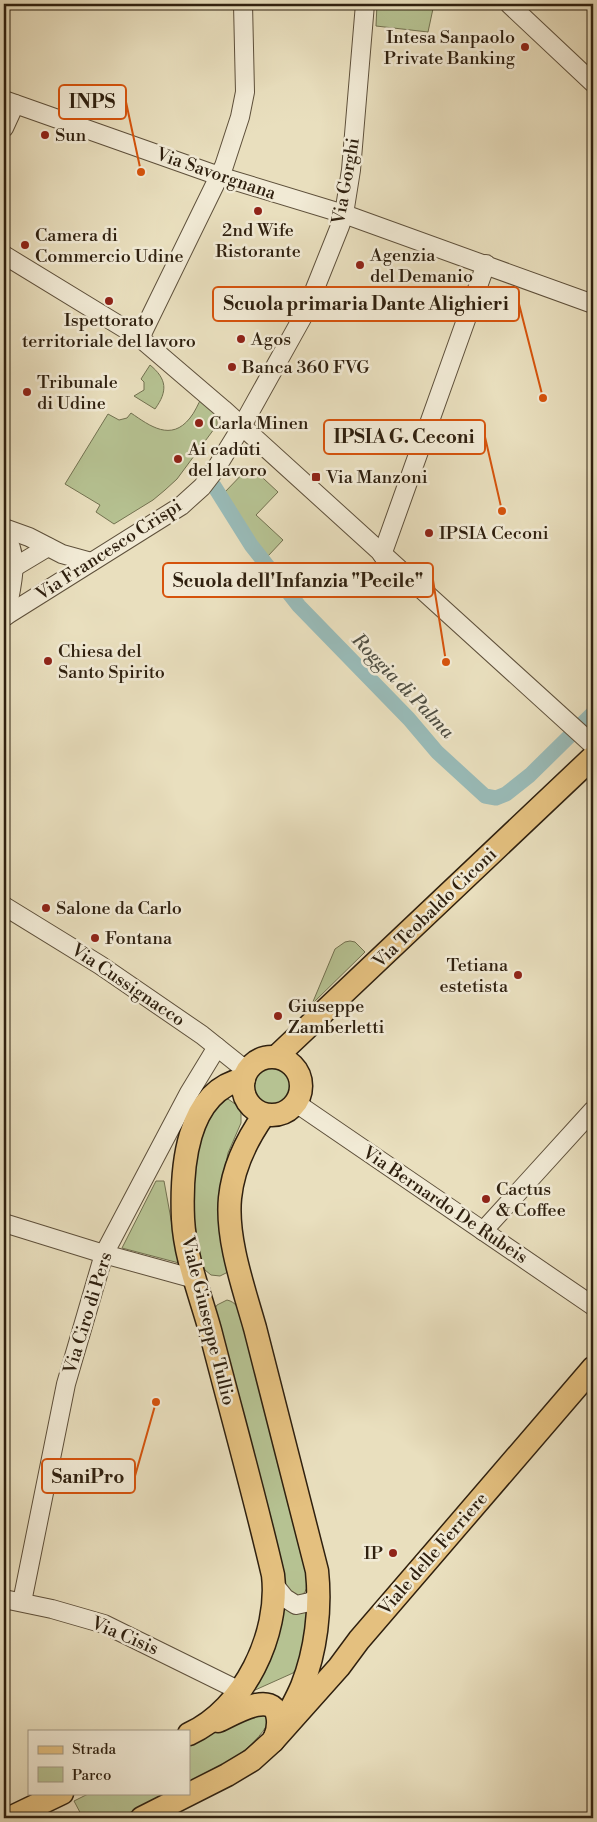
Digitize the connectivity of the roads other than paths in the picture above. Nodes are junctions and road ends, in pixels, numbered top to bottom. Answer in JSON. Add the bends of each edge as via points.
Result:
{"nodes":[{"id":1,"x":243,"y":4,"type":"edge"},
{"id":2,"x":365,"y":4,"type":"edge"},
{"id":3,"x":509,"y":4,"type":"edge"},
{"id":4,"x":593,"y":83,"type":"edge"},
{"id":5,"x":10,"y":102,"type":"edge"},
{"id":6,"x":4,"y":128,"type":"edge"},
{"id":7,"x":219,"y":176,"type":"junction"},
{"id":8,"x":344,"y":214,"type":"junction"},
{"id":9,"x":4,"y":255,"type":"edge"},
{"id":10,"x":486,"y":264,"type":"junction"},
{"id":11,"x":593,"y":304,"type":"edge"},
{"id":12,"x":140,"y":338,"type":"junction"},
{"id":13,"x":242,"y":426,"type":"junction"},
{"id":14,"x":4,"y":528,"type":"edge"},
{"id":15,"x":4,"y":535,"type":"edge"},
{"id":16,"x":29,"y":537,"type":"junction"},
{"id":17,"x":48,"y":547,"type":"junction"},
{"id":18,"x":382,"y":555,"type":"junction"},
{"id":19,"x":92,"y":562,"type":"junction"},
{"id":20,"x":14,"y":563,"type":"junction"},
{"id":21,"x":5,"y":617,"type":"edge"},
{"id":22,"x":590,"y":747,"type":"edge"},
{"id":23,"x":4,"y":906,"type":"edge"},
{"id":24,"x":217,"y":1047,"type":"junction"},
{"id":25,"x":276,"y":1057,"type":"junction"},
{"id":26,"x":245,"y":1075,"type":"junction"},
{"id":27,"x":296,"y":1103,"type":"junction"},
{"id":28,"x":593,"y":1110,"type":"edge"},
{"id":29,"x":264,"y":1115,"type":"junction"},
{"id":30,"x":4,"y":1222,"type":"edge"},
{"id":31,"x":483,"y":1231,"type":"junction"},
{"id":32,"x":104,"y":1254,"type":"junction"},
{"id":33,"x":195,"y":1279,"type":"junction"},
{"id":34,"x":593,"y":1306,"type":"edge"},
{"id":35,"x":593,"y":1368,"type":"edge"},
{"id":36,"x":274,"y":1583,"type":"junction"},
{"id":37,"x":318,"y":1596,"type":"junction"},
{"id":38,"x":4,"y":1598,"type":"edge"},
{"id":39,"x":22,"y":1602,"type":"junction"},
{"id":40,"x":240,"y":1691,"type":"junction"},
{"id":41,"x":191,"y":1733,"type":"edge"},
{"id":42,"x":273,"y":1741,"type":"junction"},
{"id":43,"x":60,"y":1794,"type":"edge"},
{"id":44,"x":189,"y":1794,"type":"edge"},
{"id":45,"x":190,"y":1794,"type":"edge"},
{"id":46,"x":10,"y":1818,"type":"edge"},
{"id":47,"x":142,"y":1818,"type":"edge"}],
"edges":[{"from":1,"to":7,"type":"street","via":[[245,92],[240,117]]},
{"from":2,"to":8,"type":"street","name":"Via Gorghi","via":[[351,170]]},
{"from":3,"to":4,"type":"street"},
{"from":5,"to":6,"type":"street"},
{"from":5,"to":7,"type":"street","name":"Via Savorgnana"},
{"from":7,"to":8,"type":"street","name":"Via Savorgnana"},
{"from":7,"to":12,"type":"street"},
{"from":8,"to":10,"type":"street","name":"Via Savorgnana"},
{"from":8,"to":13,"type":"street","name":"Via Gorghi","via":[[306,311]]},
{"from":9,"to":12,"type":"street"},
{"from":10,"to":11,"type":"street","name":"Via Savorgnana"},
{"from":10,"to":18,"type":"street"},
{"from":12,"to":13,"type":"street"},
{"from":13,"to":18,"type":"street"},
{"from":13,"to":19,"type":"street","name":"Via Francesco Crispi","via":[[215,470],[193,496]]},
{"from":14,"to":16,"type":"street"},
{"from":15,"to":20,"type":"street"},
{"from":16,"to":17,"type":"street"},
{"from":16,"to":20,"type":"street","via":[[18,550]]},
{"from":17,"to":19,"type":"street"},
{"from":17,"to":20,"type":"street"},
{"from":18,"to":22,"type":"street","via":[[567,721]]},
{"from":19,"to":21,"type":"street","name":"Via Francesco Crispi"},
{"from":20,"to":21,"type":"street"},
{"from":22,"to":25,"type":"main road","name":"Via Teobaldo Ciconi"},
{"from":23,"to":24,"type":"street","name":"Via Cussignacco","via":[[100,965]]},
{"from":24,"to":26,"type":"street","name":"Via Cussignacco"},
{"from":24,"to":32,"type":"street","name":"Via Ciro di Pers","via":[[189,1092]]},
{"from":25,"to":26,"type":"main road","via":[[259,1060]]},
{"from":25,"to":27,"type":"main road","via":[[289,1062],[300,1077],[302,1088]]},
{"from":26,"to":29,"type":"main road","via":[[243,1088],[246,1100]]},
{"from":26,"to":33,"type":"main road","name":"Viale Giuseppe Tullio","via":[[216,1092],[203,1107],[192,1131],[183,1221]]},
{"from":27,"to":29,"type":"main road","via":[[282,1114]]},
{"from":27,"to":31,"type":"street","name":"Via Bernardo De Rubeis"},
{"from":28,"to":31,"type":"street"},
{"from":29,"to":37,"type":"main road","via":[[253,1130],[235,1173],[230,1219],[240,1272],[317,1571]]},
{"from":30,"to":32,"type":"street"},
{"from":31,"to":34,"type":"street","name":"Via Bernardo De Rubeis"},
{"from":32,"to":33,"type":"street"},
{"from":32,"to":39,"type":"street","name":"Via Ciro di Pers","via":[[66,1384]]},
{"from":33,"to":36,"type":"main road","name":"Viale Giuseppe Tullio"},
{"from":35,"to":42,"type":"main road","name":"Viale delle Ferriere"},
{"from":36,"to":37,"type":"street","name":"Viale Giuseppe Tullio","via":[[279,1592],[296,1605],[310,1602]]},
{"from":36,"to":40,"type":"main road","name":"Viale Giuseppe Tullio","via":[[266,1635],[256,1663]]},
{"from":37,"to":42,"type":"main road","name":"Viale delle Ferriere","via":[[314,1645],[305,1678]]},
{"from":38,"to":39,"type":"street","name":"Via Cisis"},
{"from":39,"to":40,"type":"street","name":"Via Cisis","via":[[104,1624]]},
{"from":40,"to":41,"type":"main road","via":[[214,1718]]},
{"from":41,"to":42,"type":"main road","via":[[257,1704],[268,1704],[276,1712],[278,1722]]},
{"from":42,"to":45,"type":"main road","name":"Viale delle Ferriere","via":[[242,1767]]},
{"from":43,"to":46,"type":"main road"},
{"from":44,"to":47,"type":"main road","name":"Viale delle Ferriere"}]}
